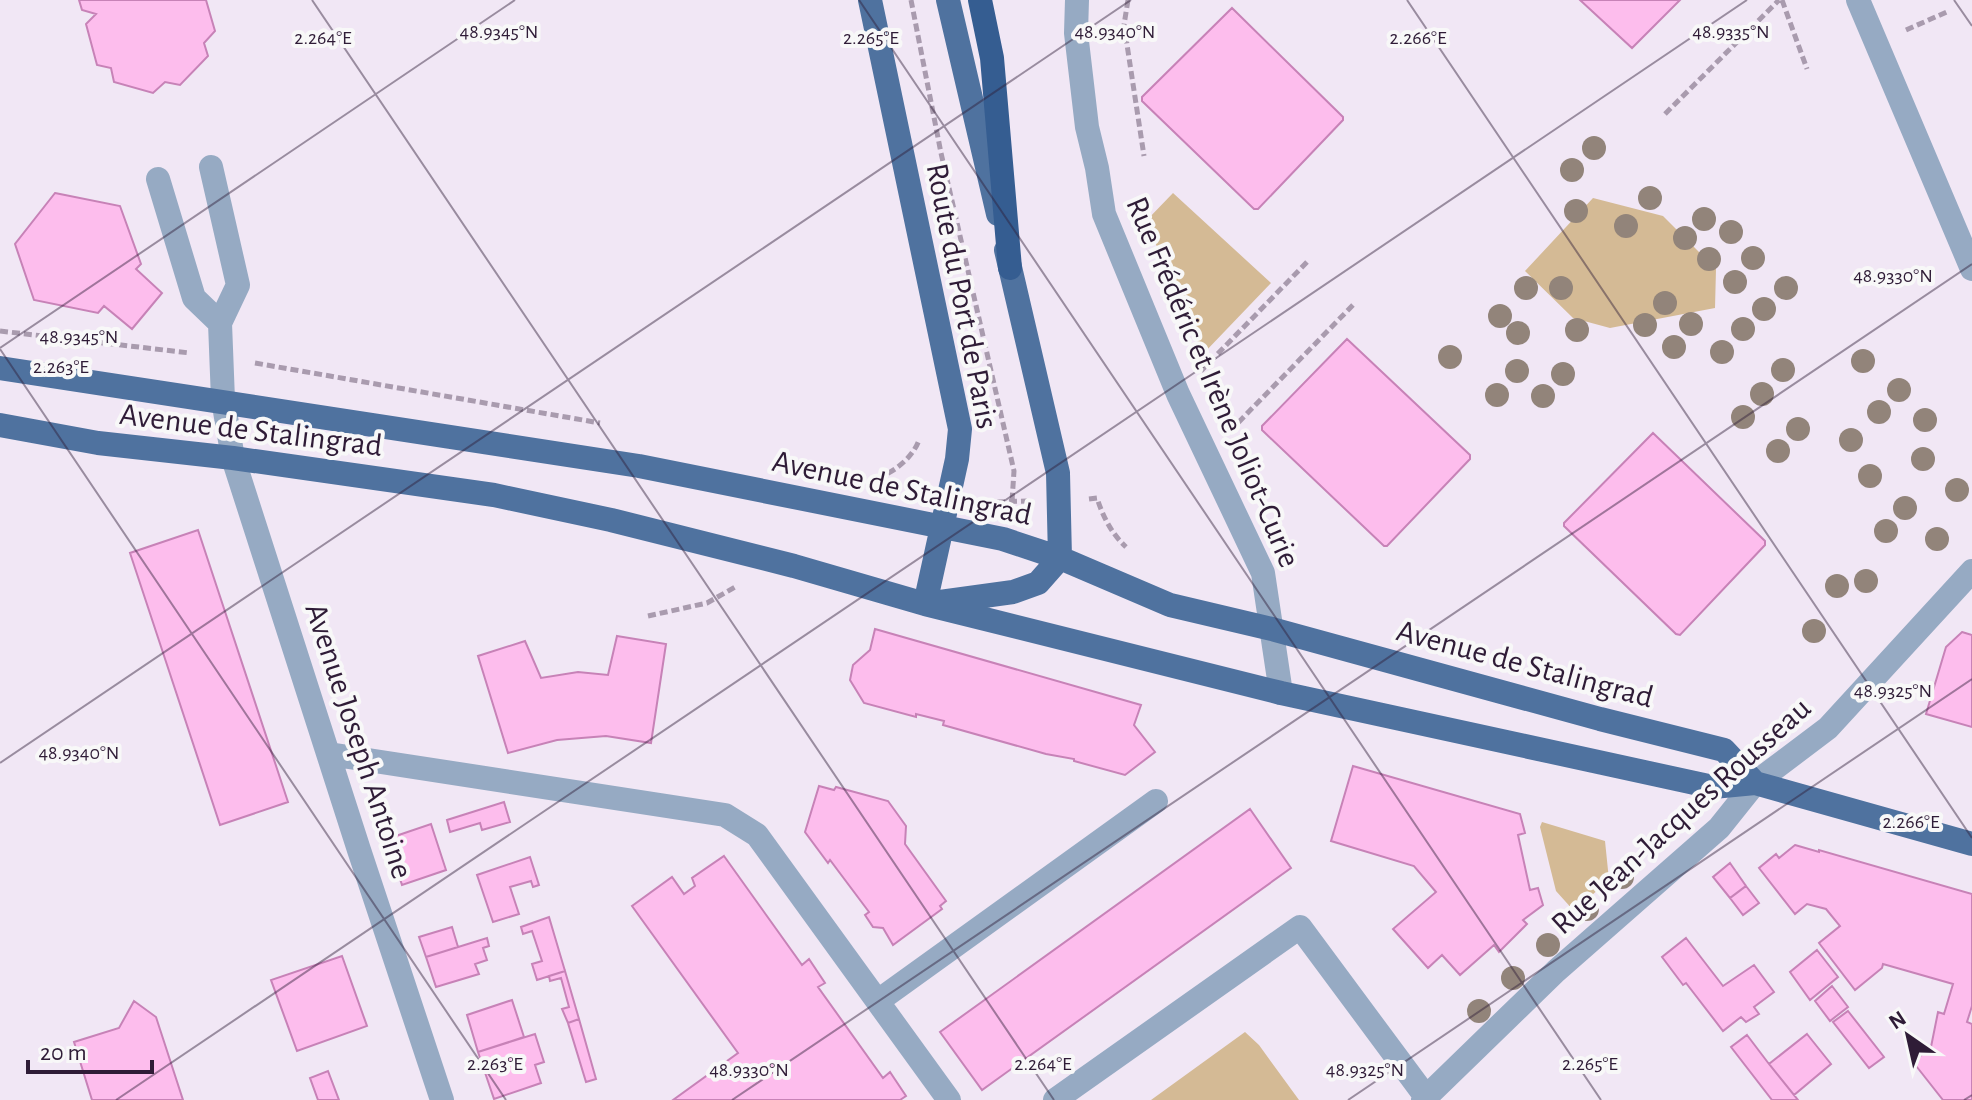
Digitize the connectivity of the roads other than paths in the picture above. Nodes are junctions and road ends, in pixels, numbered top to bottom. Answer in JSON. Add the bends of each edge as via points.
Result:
{"nodes":[{"id":1,"x":870,"y":0,"type":"edge"},
{"id":2,"x":948,"y":0,"type":"edge"},
{"id":3,"x":980,"y":0,"type":"edge"},
{"id":4,"x":1077,"y":0,"type":"edge"},
{"id":5,"x":1858,"y":0,"type":"edge"},
{"id":6,"x":211,"y":167,"type":"dead end"},
{"id":7,"x":158,"y":179,"type":"dead end"},
{"id":8,"x":1010,"y":268,"type":"junction"},
{"id":9,"x":1972,"y":269,"type":"edge"},
{"id":10,"x":220,"y":323,"type":"junction"},
{"id":11,"x":0,"y":368,"type":"edge"},
{"id":12,"x":223,"y":400,"type":"junction"},
{"id":13,"x":0,"y":425,"type":"edge"},
{"id":14,"x":233,"y":458,"type":"junction"},
{"id":15,"x":943,"y":527,"type":"junction"},
{"id":16,"x":1060,"y":558,"type":"junction"},
{"id":17,"x":1972,"y":571,"type":"edge"},
{"id":18,"x":925,"y":604,"type":"junction"},
{"id":19,"x":1272,"y":629,"type":"junction"},
{"id":20,"x":1281,"y":693,"type":"junction"},
{"id":21,"x":329,"y":754,"type":"junction"},
{"id":22,"x":1755,"y":783,"type":"junction"},
{"id":23,"x":1156,"y":801,"type":"dead end"},
{"id":24,"x":1972,"y":844,"type":"edge"},
{"id":25,"x":878,"y":1001,"type":"junction"},
{"id":26,"x":1425,"y":1099,"type":"edge"},
{"id":27,"x":442,"y":1100,"type":"edge"},
{"id":28,"x":949,"y":1100,"type":"edge"},
{"id":29,"x":1055,"y":1100,"type":"edge"}],
"edges":[{"from":1,"to":15,"type":"main road","name":"Route du Port de Paris","via":[[960,429]]},
{"from":2,"to":8,"type":"main road","name":"Route du Port de Paris"},
{"from":3,"to":8,"type":"highway","via":[[992,58]]},
{"from":4,"to":19,"type":"street","name":"Rue Frédéric et Irène Joliot-Curie","via":[[1087,127],[1104,214],[1178,394],[1263,573]]},
{"from":5,"to":9,"type":"street"},
{"from":6,"to":10,"type":"street","via":[[238,285]]},
{"from":7,"to":10,"type":"street","via":[[194,298]]},
{"from":8,"to":16,"type":"main road","name":"Route du Port de Paris","via":[[1058,473]]},
{"from":10,"to":12,"type":"street","name":"Avenue Joseph Antoine"},
{"from":11,"to":12,"type":"main road","name":"Avenue de Stalingrad"},
{"from":12,"to":14,"type":"street","name":"Avenue Joseph Antoine"},
{"from":12,"to":15,"type":"main road","name":"Avenue de Stalingrad","via":[[639,466]]},
{"from":13,"to":14,"type":"main road","name":"Avenue de Stalingrad","via":[[98,443]]},
{"from":14,"to":18,"type":"main road","name":"Avenue de Stalingrad","via":[[494,495],[794,566]]},
{"from":14,"to":21,"type":"street","name":"Avenue Joseph Antoine"},
{"from":15,"to":16,"type":"main road","name":"Avenue de Stalingrad"},
{"from":15,"to":18,"type":"main road","name":"Route du Port de Paris"},
{"from":16,"to":18,"type":"main road","via":[[1038,583],[1013,592]]},
{"from":16,"to":19,"type":"main road","name":"Avenue de Stalingrad","via":[[1170,605]]},
{"from":17,"to":22,"type":"street","name":"Rue Jean-Jacques Rousseau","via":[[1828,728]]},
{"from":18,"to":20,"type":"main road","name":"Avenue de Stalingrad"},
{"from":19,"to":20,"type":"street","name":"Rue Frédéric et Irène Joliot-Curie"},
{"from":19,"to":22,"type":"main road","name":"Avenue de Stalingrad","via":[[1724,750]]},
{"from":20,"to":22,"type":"main road","name":"Avenue de Stalingrad","via":[[1713,787]]},
{"from":21,"to":25,"type":"street","via":[[725,815],[757,835]]},
{"from":21,"to":27,"type":"street","name":"Avenue Joseph Antoine"},
{"from":22,"to":24,"type":"main road","name":"Avenue de Stalingrad"},
{"from":22,"to":26,"type":"street","name":"Rue Jean-Jacques Rousseau","via":[[1719,828],[1556,971]]},
{"from":23,"to":25,"type":"street"},
{"from":25,"to":28,"type":"street"},
{"from":26,"to":29,"type":"street","via":[[1300,927]]}]}
